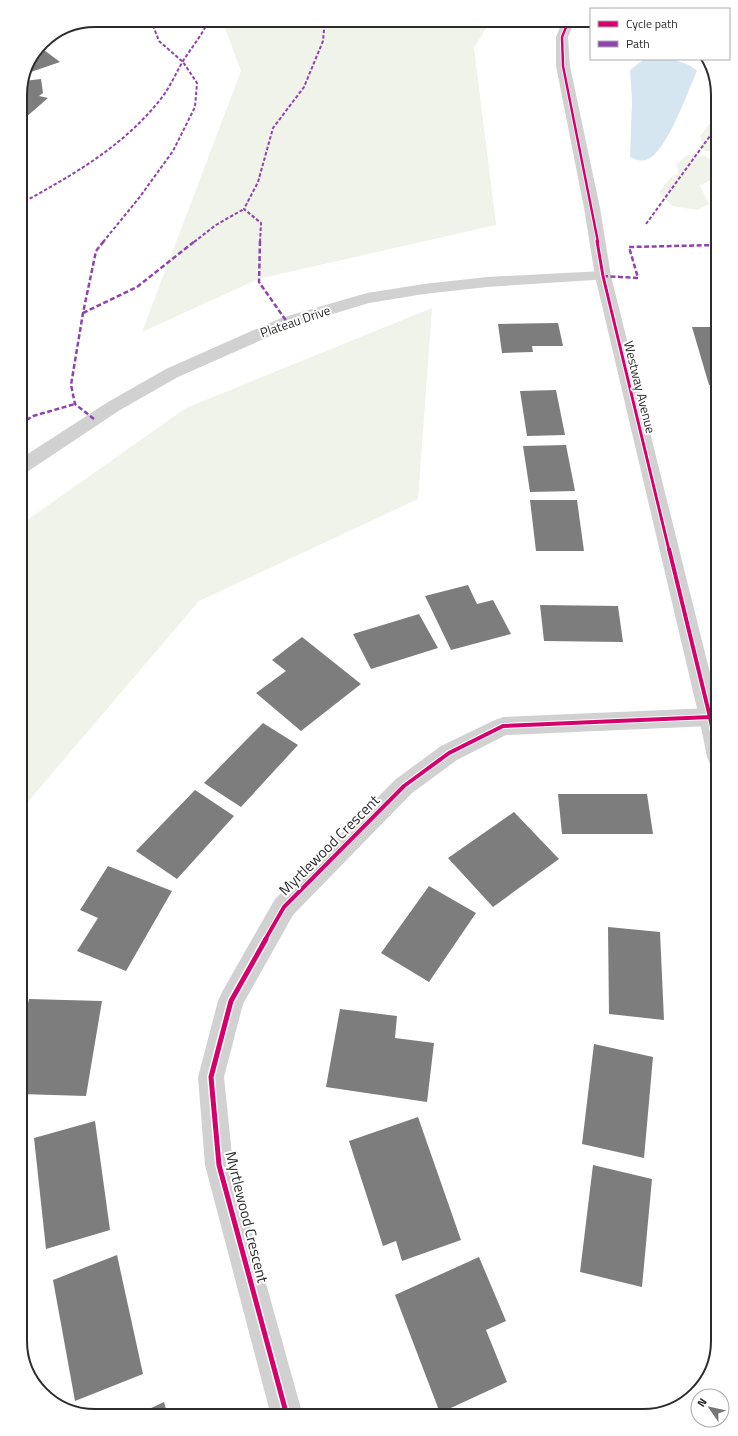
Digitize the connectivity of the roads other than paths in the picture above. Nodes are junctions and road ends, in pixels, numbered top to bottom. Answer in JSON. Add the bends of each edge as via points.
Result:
{"nodes":[{"id":1,"x":566,"y":27,"type":"edge"},
{"id":2,"x":603,"y":276,"type":"junction"},
{"id":3,"x":27,"y":463,"type":"edge"},
{"id":4,"x":710,"y":717,"type":"junction"},
{"id":5,"x":711,"y":722,"type":"edge"},
{"id":6,"x":285,"y":1409,"type":"edge"}],
"edges":[{"from":1,"to":2,"type":"street","name":"Westway Avenue","via":[[562,37],[563,66]]},
{"from":2,"to":3,"type":"street","name":"Plateau Drive","via":[[487,282],[424,289],[368,298],[287,322],[172,373],[107,411]]},
{"from":2,"to":4,"type":"street","name":"Westway Avenue"},
{"from":4,"to":5,"type":"street","name":"Westway Avenue"},
{"from":4,"to":6,"type":"street","name":"Myrtlewood Crescent","via":[[503,726],[449,753],[404,786],[284,907],[231,1001],[211,1077],[219,1165]]}]}
